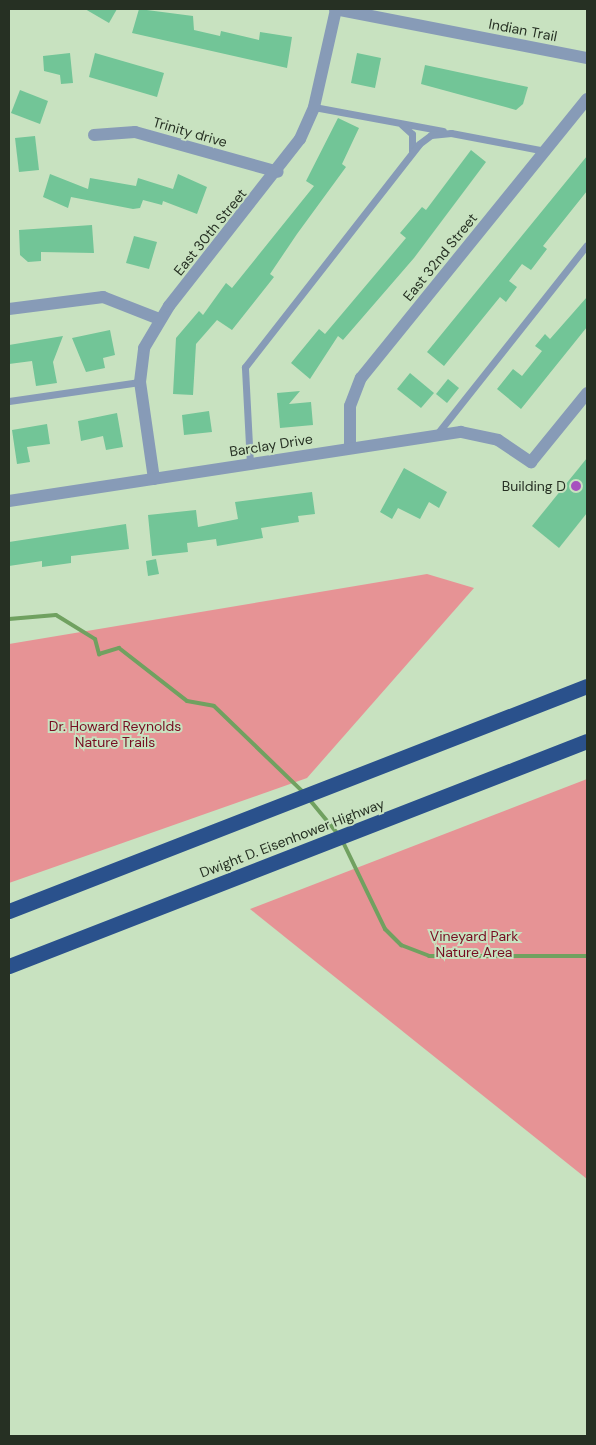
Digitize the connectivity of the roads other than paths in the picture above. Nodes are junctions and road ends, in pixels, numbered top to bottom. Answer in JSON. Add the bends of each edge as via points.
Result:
{"nodes":[{"id":1,"x":336,"y":9,"type":"edge"},
{"id":2,"x":587,"y":58,"type":"edge"},
{"id":3,"x":587,"y":99,"type":"edge"},
{"id":4,"x":314,"y":107,"type":"junction"},
{"id":5,"x":398,"y":122,"type":"junction"},
{"id":6,"x":450,"y":133,"type":"junction"},
{"id":7,"x":94,"y":134,"type":"dead end"},
{"id":8,"x":545,"y":151,"type":"junction"},
{"id":9,"x":404,"y":167,"type":"junction"},
{"id":10,"x":278,"y":172,"type":"junction"},
{"id":11,"x":587,"y":245,"type":"edge"},
{"id":12,"x":9,"y":309,"type":"edge"},
{"id":13,"x":159,"y":319,"type":"junction"},
{"id":14,"x":140,"y":382,"type":"junction"},
{"id":15,"x":587,"y":393,"type":"edge"},
{"id":16,"x":9,"y":401,"type":"edge"},
{"id":17,"x":437,"y":434,"type":"junction"},
{"id":18,"x":350,"y":448,"type":"junction"},
{"id":19,"x":250,"y":464,"type":"junction"},
{"id":20,"x":154,"y":479,"type":"junction"},
{"id":21,"x":9,"y":501,"type":"edge"},
{"id":22,"x":587,"y":686,"type":"edge"},
{"id":23,"x":587,"y":741,"type":"edge"},
{"id":24,"x":9,"y":911,"type":"edge"},
{"id":25,"x":9,"y":966,"type":"edge"}],
"edges":[{"from":1,"to":2,"type":"street","name":"Indian Trail"},
{"from":1,"to":4,"type":"street","name":"East 30th Street"},
{"from":3,"to":8,"type":"street","name":"East 32nd Street"},
{"from":4,"to":5,"type":"lane"},
{"from":4,"to":10,"type":"street","name":"East 30th Street","via":[[300,139]]},
{"from":5,"to":6,"type":"lane"},
{"from":5,"to":9,"type":"lane","via":[[413,139]]},
{"from":6,"to":8,"type":"lane"},
{"from":6,"to":9,"type":"lane","via":[[425,139]]},
{"from":7,"to":10,"type":"street","name":"Trinity drive","via":[[135,132]]},
{"from":8,"to":18,"type":"street","name":"East 32nd Street","via":[[361,378],[350,406]]},
{"from":9,"to":19,"type":"lane","via":[[245,367]]},
{"from":10,"to":13,"type":"street","name":"East 30th Street"},
{"from":11,"to":17,"type":"lane"},
{"from":12,"to":13,"type":"street","via":[[103,297]]},
{"from":13,"to":14,"type":"street","name":"East 30th Street","via":[[144,348]]},
{"from":14,"to":16,"type":"lane"},
{"from":14,"to":20,"type":"street","name":"East 30th Street"},
{"from":15,"to":17,"type":"street","name":"Barclay Drive","via":[[531,462],[486,435]]},
{"from":17,"to":18,"type":"street","name":"Barclay Drive"},
{"from":18,"to":19,"type":"street","name":"Barclay Drive"},
{"from":19,"to":20,"type":"street","name":"Barclay Drive"},
{"from":20,"to":21,"type":"street","name":"Barclay Drive"},
{"from":22,"to":24,"type":"highway"},
{"from":23,"to":25,"type":"highway","name":"Dwight D. Eisenhower Highway"}]}
